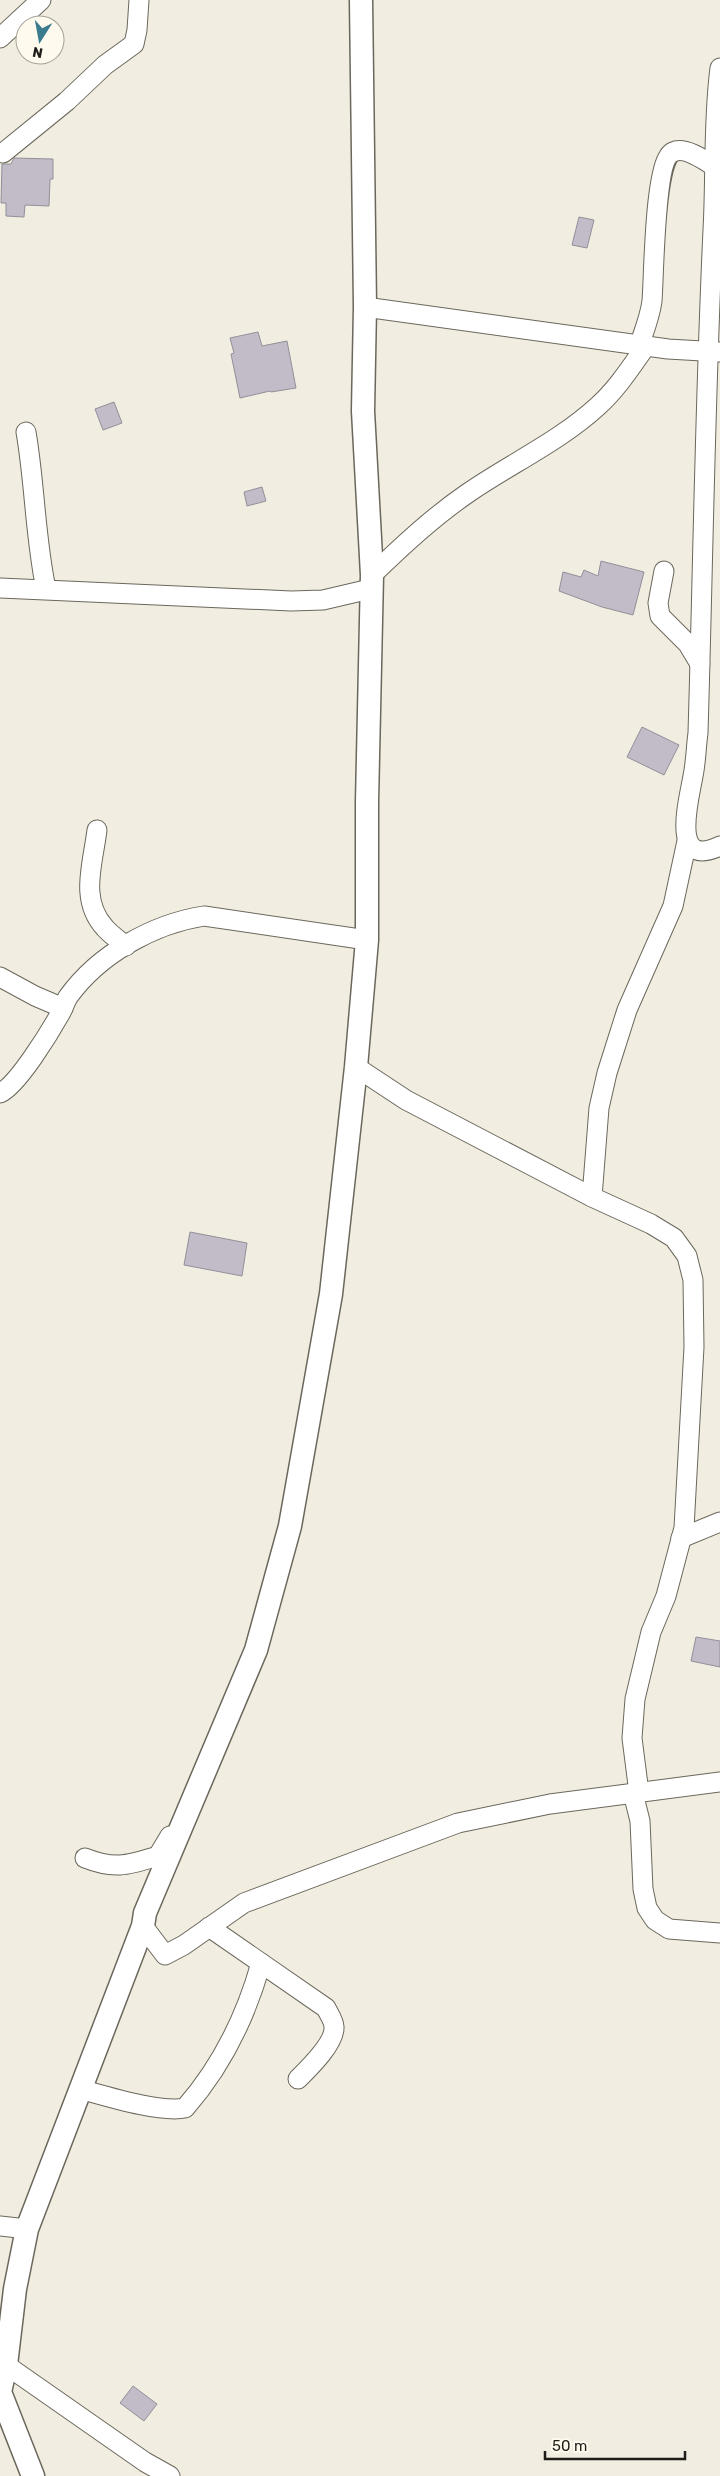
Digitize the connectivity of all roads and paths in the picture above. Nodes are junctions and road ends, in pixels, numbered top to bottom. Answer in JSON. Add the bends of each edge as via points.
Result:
{"nodes":[{"id":1,"x":41,"y":0,"type":"edge"},
{"id":2,"x":139,"y":0,"type":"edge"},
{"id":3,"x":360,"y":0,"type":"edge"},
{"id":4,"x":0,"y":38,"type":"edge"},
{"id":5,"x":720,"y":68,"type":"edge"},
{"id":6,"x":3,"y":153,"type":"dead end"},
{"id":7,"x":715,"y":167,"type":"junction"},
{"id":8,"x":365,"y":307,"type":"junction"},
{"id":9,"x":642,"y":346,"type":"junction"},
{"id":10,"x":713,"y":353,"type":"edge"},
{"id":11,"x":26,"y":432,"type":"dead end"},
{"id":12,"x":712,"y":469,"type":"edge"},
{"id":13,"x":664,"y":571,"type":"dead end"},
{"id":14,"x":371,"y":582,"type":"junction"},
{"id":15,"x":0,"y":588,"type":"edge"},
{"id":16,"x":46,"y":589,"type":"junction"},
{"id":17,"x":700,"y":664,"type":"junction"},
{"id":18,"x":97,"y":830,"type":"dead end"},
{"id":19,"x":687,"y":840,"type":"junction"},
{"id":20,"x":720,"y":846,"type":"edge"},
{"id":21,"x":367,"y":940,"type":"junction"},
{"id":22,"x":126,"y":946,"type":"junction"},
{"id":23,"x":0,"y":977,"type":"edge"},
{"id":24,"x":63,"y":1008,"type":"junction"},
{"id":25,"x":356,"y":1067,"type":"junction"},
{"id":26,"x":0,"y":1093,"type":"edge"},
{"id":27,"x":592,"y":1197,"type":"junction"},
{"id":28,"x":720,"y":1522,"type":"edge"},
{"id":29,"x":681,"y":1538,"type":"junction"},
{"id":30,"x":720,"y":1782,"type":"edge"},
{"id":31,"x":636,"y":1793,"type":"junction"},
{"id":32,"x":188,"y":1808,"type":"junction"},
{"id":33,"x":85,"y":1858,"type":"dead end"},
{"id":34,"x":143,"y":1926,"type":"junction"},
{"id":35,"x":210,"y":1927,"type":"junction"},
{"id":36,"x":720,"y":1933,"type":"edge"},
{"id":37,"x":261,"y":1963,"type":"junction"},
{"id":38,"x":298,"y":2079,"type":"dead end"},
{"id":39,"x":80,"y":2089,"type":"junction"},
{"id":40,"x":0,"y":2226,"type":"edge"},
{"id":41,"x":26,"y":2230,"type":"junction"},
{"id":42,"x":6,"y":2365,"type":"junction"},
{"id":43,"x":0,"y":2392,"type":"edge"},
{"id":44,"x":33,"y":2476,"type":"edge"},
{"id":45,"x":170,"y":2476,"type":"edge"}],
"edges":[{"from":1,"to":4,"type":"street"},
{"from":2,"to":6,"type":"street","via":[[134,44]]},
{"from":3,"to":8,"type":"street"},
{"from":5,"to":7,"type":"street"},
{"from":7,"to":9,"type":"street","via":[[701,158],[676,150],[667,158],[653,248],[652,302]]},
{"from":7,"to":10,"type":"street"},
{"from":8,"to":9,"type":"street"},
{"from":8,"to":14,"type":"street","via":[[363,411]]},
{"from":9,"to":10,"type":"street"},
{"from":9,"to":14,"type":"street","via":[[625,376],[598,406],[561,434],[467,494],[411,538]]},
{"from":10,"to":12,"type":"street"},
{"from":11,"to":16,"type":"street","via":[[33,472],[38,550]]},
{"from":12,"to":17,"type":"street"},
{"from":13,"to":17,"type":"street","via":[[658,603],[660,616],[688,644]]},
{"from":14,"to":16,"type":"street","via":[[323,600],[291,601]]},
{"from":14,"to":21,"type":"street"},
{"from":15,"to":16,"type":"street"},
{"from":17,"to":19,"type":"street","via":[[698,733],[686,814]]},
{"from":18,"to":22,"type":"street","via":[[88,894],[91,906],[104,928]]},
{"from":19,"to":20,"type":"street","via":[[694,850]]},
{"from":19,"to":27,"type":"street","via":[[673,906],[627,1010],[608,1073],[599,1108]]},
{"from":21,"to":22,"type":"street","via":[[204,916],[179,920]]},
{"from":21,"to":25,"type":"street"},
{"from":22,"to":24,"type":"street","via":[[91,971],[67,998]]},
{"from":23,"to":24,"type":"street"},
{"from":24,"to":26,"type":"street","via":[[19,1076]]},
{"from":25,"to":27,"type":"street","via":[[406,1100]]},
{"from":25,"to":32,"type":"street","via":[[331,1294],[290,1526],[256,1650]]},
{"from":27,"to":29,"type":"street","via":[[674,1238],[687,1256],[694,1280],[694,1346]]},
{"from":28,"to":29,"type":"street"},
{"from":29,"to":31,"type":"street","via":[[666,1596],[651,1632],[635,1699],[632,1738]]},
{"from":30,"to":31,"type":"street"},
{"from":31,"to":35,"type":"street","via":[[550,1804],[458,1823],[244,1903]]},
{"from":31,"to":36,"type":"street","via":[[647,1908],[655,1920],[669,1929]]},
{"from":32,"to":33,"type":"street","via":[[158,1856],[121,1866],[104,1865]]},
{"from":32,"to":34,"type":"street","via":[[145,1913]]},
{"from":34,"to":35,"type":"street","via":[[164,1955]]},
{"from":34,"to":39,"type":"street"},
{"from":35,"to":37,"type":"street"},
{"from":37,"to":38,"type":"street","via":[[326,2008],[334,2026],[326,2047]]},
{"from":37,"to":39,"type":"street","via":[[243,2016],[226,2050],[185,2108],[177,2110]]},
{"from":39,"to":41,"type":"street"},
{"from":40,"to":41,"type":"street"},
{"from":41,"to":42,"type":"street"},
{"from":42,"to":43,"type":"street"},
{"from":42,"to":45,"type":"street"},
{"from":43,"to":44,"type":"street"}]}
